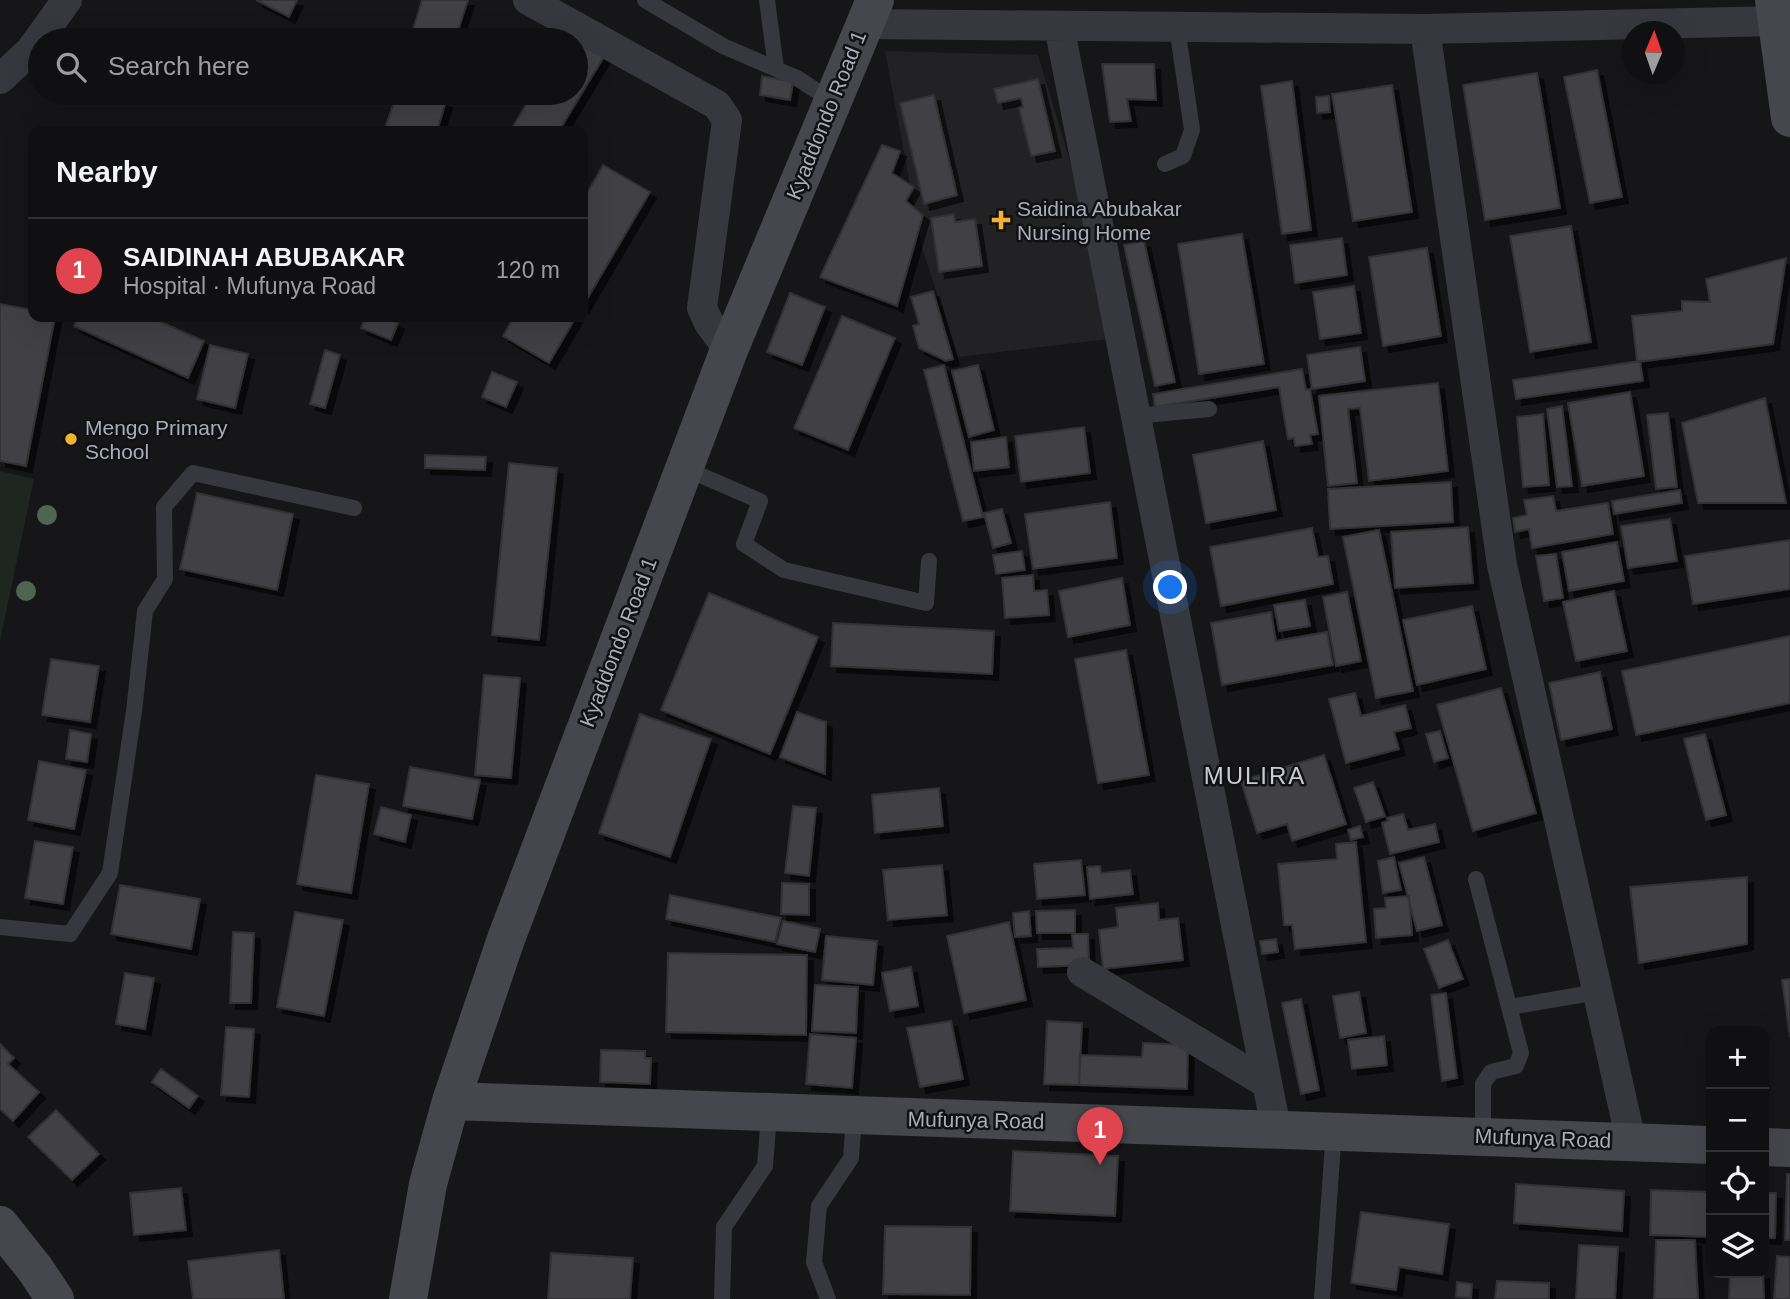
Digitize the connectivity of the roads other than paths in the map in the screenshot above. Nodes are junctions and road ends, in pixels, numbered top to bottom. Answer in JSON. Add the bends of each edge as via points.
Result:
{"nodes":[{"id":1,"x":67,"y":0,"type":"edge"},
{"id":2,"x":528,"y":0,"type":"edge"},
{"id":3,"x":645,"y":0,"type":"edge"},
{"id":4,"x":767,"y":0,"type":"edge"},
{"id":5,"x":1775,"y":10,"type":"edge"},
{"id":6,"x":869,"y":12,"type":"edge"},
{"id":7,"x":1059,"y":26,"type":"junction"},
{"id":8,"x":1177,"y":27,"type":"junction"},
{"id":9,"x":47,"y":28,"type":"edge"},
{"id":10,"x":578,"y":28,"type":"edge"},
{"id":11,"x":1424,"y":29,"type":"junction"},
{"id":12,"x":588,"y":33,"type":"edge"},
{"id":13,"x":28,"y":53,"type":"edge"},
{"id":14,"x":776,"y":68,"type":"junction"},
{"id":15,"x":0,"y":79,"type":"edge"},
{"id":16,"x":832,"y":101,"type":"junction"},
{"id":17,"x":1790,"y":118,"type":"edge"},
{"id":18,"x":1165,"y":164,"type":"dead end"},
{"id":19,"x":729,"y":350,"type":"junction"},
{"id":20,"x":1209,"y":409,"type":"dead end"},
{"id":21,"x":1135,"y":416,"type":"junction"},
{"id":22,"x":684,"y":468,"type":"junction"},
{"id":23,"x":354,"y":508,"type":"dead end"},
{"id":24,"x":929,"y":561,"type":"dead end"},
{"id":25,"x":1476,"y":879,"type":"dead end"},
{"id":26,"x":0,"y":927,"type":"edge"},
{"id":27,"x":1082,"y":972,"type":"dead end"},
{"id":28,"x":1597,"y":992,"type":"junction"},
{"id":29,"x":1510,"y":1007,"type":"junction"},
{"id":30,"x":1266,"y":1083,"type":"junction"},
{"id":31,"x":451,"y":1101,"type":"junction"},
{"id":32,"x":769,"y":1114,"type":"junction"},
{"id":33,"x":854,"y":1117,"type":"junction"},
{"id":34,"x":1276,"y":1128,"type":"junction"},
{"id":35,"x":1334,"y":1130,"type":"junction"},
{"id":36,"x":1483,"y":1136,"type":"junction"},
{"id":37,"x":1631,"y":1142,"type":"junction"},
{"id":38,"x":1706,"y":1145,"type":"edge"},
{"id":39,"x":1769,"y":1147,"type":"edge"},
{"id":40,"x":1790,"y":1148,"type":"edge"},
{"id":41,"x":0,"y":1225,"type":"edge"},
{"id":42,"x":42,"y":1289,"type":"edge"},
{"id":43,"x":408,"y":1299,"type":"edge"},
{"id":44,"x":722,"y":1299,"type":"edge"},
{"id":45,"x":828,"y":1299,"type":"edge"},
{"id":46,"x":1322,"y":1299,"type":"edge"}],
"edges":[{"from":1,"to":9,"type":"street"},
{"from":2,"to":10,"type":"street"},
{"from":3,"to":14,"type":"lane","via":[[723,46]]},
{"from":4,"to":14,"type":"lane"},
{"from":5,"to":11,"type":"street"},
{"from":5,"to":17,"type":"street"},
{"from":6,"to":7,"type":"street"},
{"from":6,"to":16,"type":"street","name":"Kyaddondo Road 1"},
{"from":7,"to":8,"type":"street"},
{"from":7,"to":21,"type":"street"},
{"from":8,"to":11,"type":"street"},
{"from":8,"to":18,"type":"lane","via":[[1192,130],[1183,156]]},
{"from":11,"to":28,"type":"street","via":[[1502,565]]},
{"from":12,"to":19,"type":"street","via":[[717,105],[727,120],[702,308]]},
{"from":13,"to":15,"type":"street"},
{"from":14,"to":16,"type":"lane"},
{"from":16,"to":19,"type":"street","name":"Kyaddondo Road 1"},
{"from":19,"to":22,"type":"street","name":"Kyaddondo Road 1"},
{"from":20,"to":21,"type":"lane"},
{"from":21,"to":30,"type":"street"},
{"from":22,"to":24,"type":"lane","via":[[760,501],[744,544],[785,570],[926,603]]},
{"from":22,"to":31,"type":"street","name":"Kyaddondo Road 1","via":[[506,939]]},
{"from":23,"to":26,"type":"lane","via":[[193,472],[171,498],[164,507],[165,579],[145,611],[110,873],[70,934]]},
{"from":25,"to":29,"type":"lane"},
{"from":27,"to":30,"type":"street"},
{"from":28,"to":29,"type":"lane"},
{"from":28,"to":37,"type":"street"},
{"from":29,"to":36,"type":"lane","via":[[1521,1053],[1516,1066],[1491,1072],[1483,1084]]},
{"from":30,"to":34,"type":"street"},
{"from":31,"to":32,"type":"street","name":"Mufunya Road"},
{"from":31,"to":43,"type":"street","name":"Kyaddondo Road 1","via":[[428,1184]]},
{"from":32,"to":33,"type":"street","name":"Mufunya Road"},
{"from":32,"to":44,"type":"lane","via":[[765,1166],[724,1227]]},
{"from":33,"to":34,"type":"street","name":"Mufunya Road"},
{"from":33,"to":45,"type":"lane","via":[[851,1158],[818,1206],[814,1262]]},
{"from":34,"to":35,"type":"street","name":"Mufunya Road"},
{"from":35,"to":36,"type":"street","name":"Mufunya Road"},
{"from":35,"to":46,"type":"lane"},
{"from":36,"to":37,"type":"street","name":"Mufunya Road"},
{"from":37,"to":38,"type":"street","name":"Mufunya Road"},
{"from":39,"to":40,"type":"street"},
{"from":41,"to":42,"type":"street"}]}
